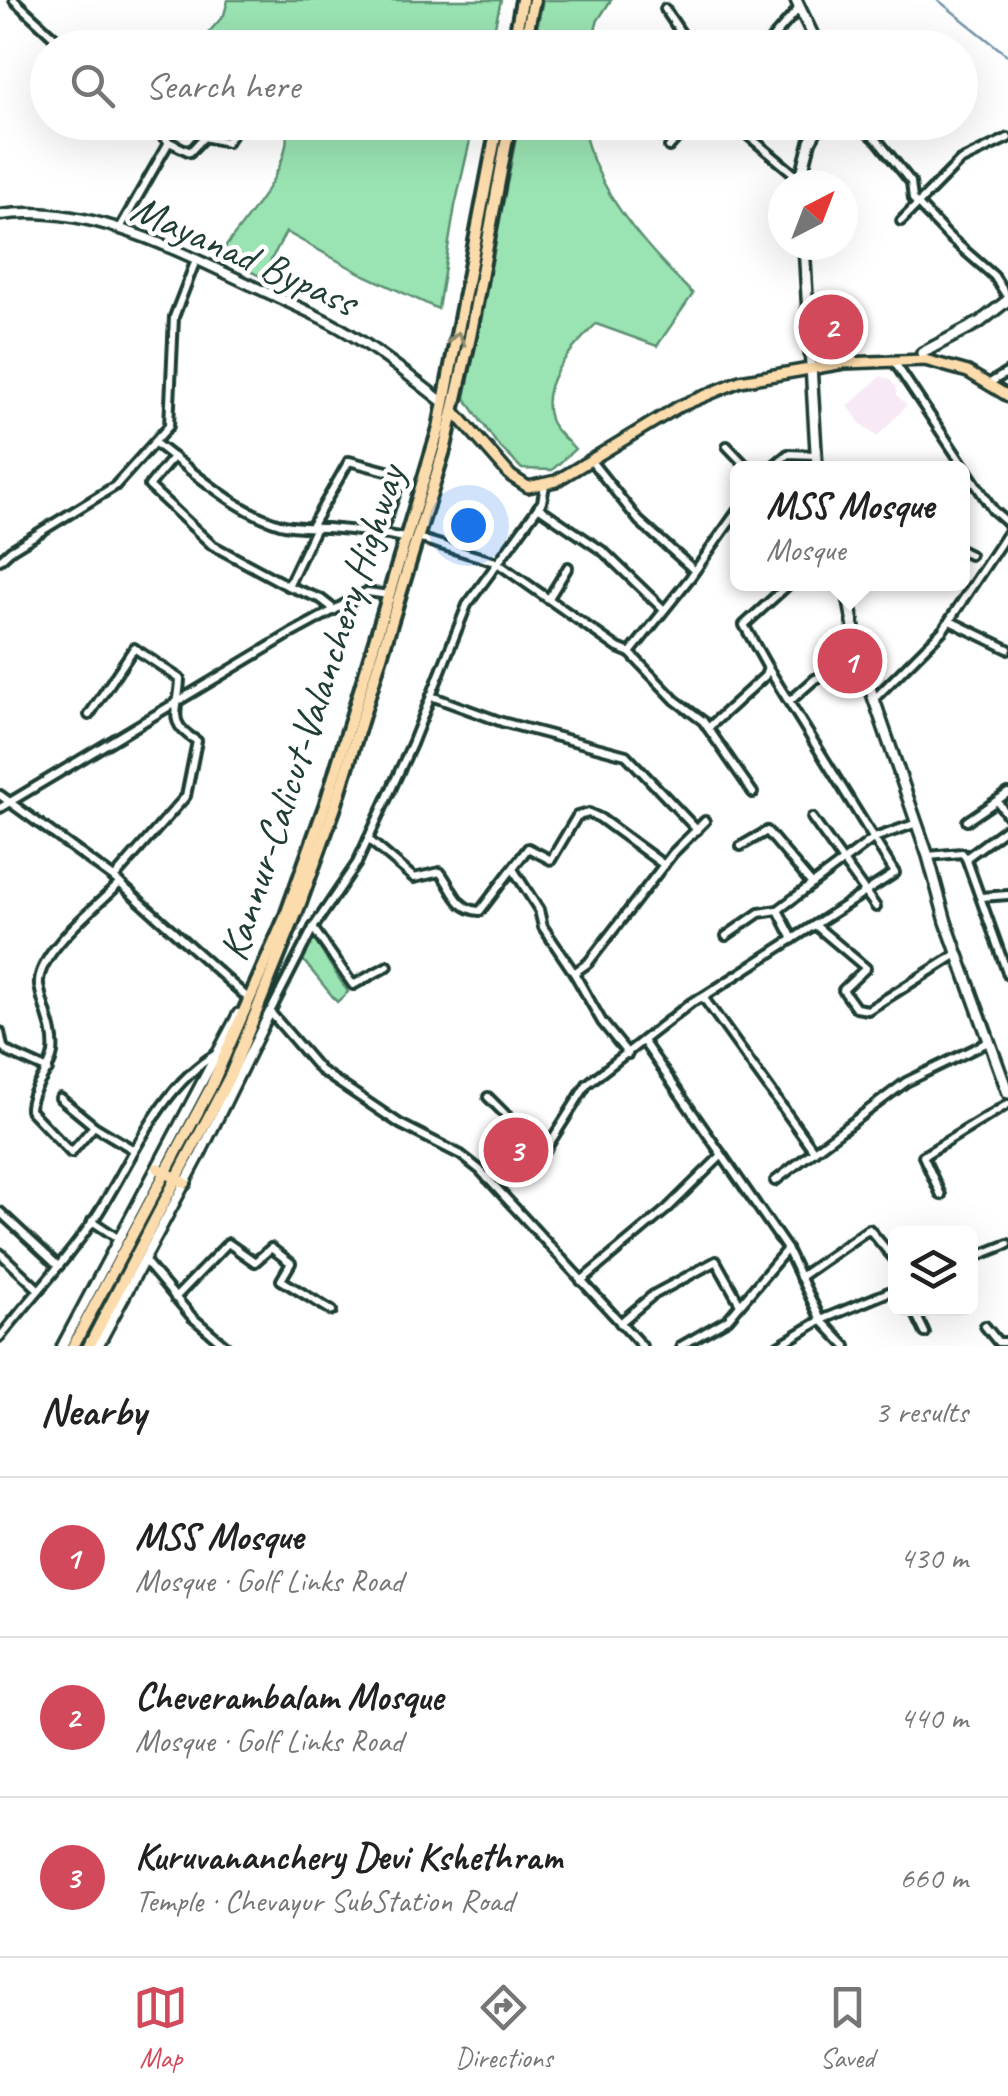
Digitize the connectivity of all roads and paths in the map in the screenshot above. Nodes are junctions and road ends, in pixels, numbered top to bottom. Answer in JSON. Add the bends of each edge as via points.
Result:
{"nodes":[{"id":1,"x":14,"y":0,"type":"edge"},
{"id":2,"x":522,"y":0,"type":"edge"},
{"id":3,"x":534,"y":0,"type":"edge"},
{"id":4,"x":798,"y":4,"type":"edge"},
{"id":5,"x":665,"y":9,"type":"dead end"},
{"id":6,"x":46,"y":30,"type":"edge"},
{"id":7,"x":516,"y":30,"type":"edge"},
{"id":8,"x":528,"y":30,"type":"edge"},
{"id":9,"x":678,"y":30,"type":"edge"},
{"id":10,"x":778,"y":30,"type":"edge"},
{"id":11,"x":810,"y":30,"type":"edge"},
{"id":12,"x":1008,"y":138,"type":"edge"},
{"id":13,"x":201,"y":140,"type":"edge"},
{"id":14,"x":495,"y":140,"type":"edge"},
{"id":15,"x":506,"y":140,"type":"edge"},
{"id":16,"x":675,"y":140,"type":"edge"},
{"id":17,"x":752,"y":140,"type":"edge"},
{"id":18,"x":811,"y":140,"type":"edge"},
{"id":19,"x":878,"y":140,"type":"edge"},
{"id":20,"x":169,"y":142,"type":"joint"},
{"id":21,"x":669,"y":147,"type":"dead end"},
{"id":22,"x":787,"y":170,"type":"edge"},
{"id":23,"x":802,"y":170,"type":"edge"},
{"id":24,"x":918,"y":204,"type":"junction"},
{"id":25,"x":0,"y":216,"type":"edge"},
{"id":26,"x":900,"y":221,"type":"dead end"},
{"id":27,"x":120,"y":228,"type":"junction"},
{"id":28,"x":196,"y":260,"type":"junction"},
{"id":29,"x":805,"y":260,"type":"edge"},
{"id":30,"x":1008,"y":299,"type":"edge"},
{"id":31,"x":920,"y":356,"type":"junction"},
{"id":32,"x":900,"y":362,"type":"junction"},
{"id":33,"x":813,"y":371,"type":"junction"},
{"id":34,"x":1008,"y":372,"type":"edge"},
{"id":35,"x":988,"y":384,"type":"junction"},
{"id":36,"x":1008,"y":396,"type":"edge"},
{"id":37,"x":449,"y":407,"type":"junction"},
{"id":38,"x":155,"y":443,"type":"junction"},
{"id":39,"x":727,"y":446,"type":"dead end"},
{"id":40,"x":815,"y":455,"type":"junction"},
{"id":41,"x":173,"y":458,"type":"junction"},
{"id":42,"x":591,"y":460,"type":"junction"},
{"id":43,"x":741,"y":461,"type":"edge"},
{"id":44,"x":780,"y":461,"type":"edge"},
{"id":45,"x":815,"y":461,"type":"edge"},
{"id":46,"x":962,"y":461,"type":"edge"},
{"id":47,"x":970,"y":473,"type":"edge"},
{"id":48,"x":545,"y":486,"type":"junction"},
{"id":49,"x":538,"y":507,"type":"junction"},
{"id":50,"x":730,"y":521,"type":"edge"},
{"id":51,"x":1008,"y":524,"type":"edge"},
{"id":52,"x":314,"y":527,"type":"junction"},
{"id":53,"x":1008,"y":532,"type":"edge"},
{"id":54,"x":381,"y":534,"type":"junction"},
{"id":55,"x":412,"y":538,"type":"junction"},
{"id":56,"x":1001,"y":544,"type":"junction"},
{"id":57,"x":1008,"y":550,"type":"edge"},
{"id":58,"x":0,"y":560,"type":"edge"},
{"id":59,"x":496,"y":562,"type":"junction"},
{"id":60,"x":568,"y":567,"type":"dead end"},
{"id":61,"x":694,"y":570,"type":"junction"},
{"id":62,"x":288,"y":586,"type":"junction"},
{"id":63,"x":781,"y":591,"type":"edge"},
{"id":64,"x":847,"y":591,"type":"edge"},
{"id":65,"x":970,"y":591,"type":"edge"},
{"id":66,"x":970,"y":591,"type":"edge"},
{"id":67,"x":390,"y":595,"type":"junction"},
{"id":68,"x":549,"y":598,"type":"junction"},
{"id":69,"x":663,"y":609,"type":"junction"},
{"id":70,"x":335,"y":610,"type":"junction"},
{"id":71,"x":950,"y":621,"type":"junction"},
{"id":72,"x":1008,"y":649,"type":"edge"},
{"id":73,"x":630,"y":652,"type":"junction"},
{"id":74,"x":768,"y":668,"type":"junction"},
{"id":75,"x":869,"y":684,"type":"junction"},
{"id":76,"x":431,"y":696,"type":"junction"},
{"id":77,"x":874,"y":698,"type":"junction"},
{"id":78,"x":179,"y":700,"type":"junction"},
{"id":79,"x":789,"y":702,"type":"junction"},
{"id":80,"x":88,"y":715,"type":"dead end"},
{"id":81,"x":708,"y":728,"type":"junction"},
{"id":82,"x":753,"y":792,"type":"dead end"},
{"id":83,"x":1008,"y":793,"type":"edge"},
{"id":84,"x":0,"y":796,"type":"edge"},
{"id":85,"x":9,"y":802,"type":"junction"},
{"id":86,"x":998,"y":802,"type":"junction"},
{"id":87,"x":0,"y":808,"type":"edge"},
{"id":88,"x":1008,"y":816,"type":"edge"},
{"id":89,"x":812,"y":818,"type":"dead end"},
{"id":90,"x":705,"y":821,"type":"dead end"},
{"id":91,"x":967,"y":821,"type":"dead end"},
{"id":92,"x":917,"y":823,"type":"junction"},
{"id":93,"x":1008,"y":827,"type":"edge"},
{"id":94,"x":698,"y":830,"type":"junction"},
{"id":95,"x":874,"y":838,"type":"junction"},
{"id":96,"x":368,"y":839,"type":"junction"},
{"id":97,"x":741,"y":846,"type":"dead end"},
{"id":98,"x":928,"y":856,"type":"junction"},
{"id":99,"x":966,"y":858,"type":"junction"},
{"id":100,"x":843,"y":860,"type":"junction"},
{"id":101,"x":664,"y":865,"type":"junction"},
{"id":102,"x":513,"y":869,"type":"junction"},
{"id":103,"x":117,"y":881,"type":"junction"},
{"id":104,"x":811,"y":883,"type":"junction"},
{"id":105,"x":865,"y":893,"type":"junction"},
{"id":106,"x":1008,"y":895,"type":"edge"},
{"id":107,"x":981,"y":897,"type":"junction"},
{"id":108,"x":876,"y":907,"type":"dead end"},
{"id":109,"x":778,"y":910,"type":"junction"},
{"id":110,"x":815,"y":925,"type":"junction"},
{"id":111,"x":312,"y":928,"type":"junction"},
{"id":112,"x":726,"y":936,"type":"dead end"},
{"id":113,"x":793,"y":939,"type":"junction"},
{"id":114,"x":958,"y":953,"type":"junction"},
{"id":115,"x":388,"y":966,"type":"dead end"},
{"id":116,"x":574,"y":973,"type":"junction"},
{"id":117,"x":1008,"y":975,"type":"edge"},
{"id":118,"x":703,"y":998,"type":"junction"},
{"id":119,"x":251,"y":1000,"type":"junction"},
{"id":120,"x":270,"y":1012,"type":"junction"},
{"id":121,"x":0,"y":1032,"type":"edge"},
{"id":122,"x":643,"y":1040,"type":"junction"},
{"id":123,"x":988,"y":1042,"type":"junction"},
{"id":124,"x":2,"y":1050,"type":"edge"},
{"id":125,"x":219,"y":1052,"type":"junction"},
{"id":126,"x":628,"y":1054,"type":"junction"},
{"id":127,"x":1008,"y":1054,"type":"edge"},
{"id":128,"x":994,"y":1058,"type":"junction"},
{"id":129,"x":48,"y":1070,"type":"junction"},
{"id":130,"x":1008,"y":1094,"type":"edge"},
{"id":131,"x":488,"y":1097,"type":"dead end"},
{"id":132,"x":60,"y":1098,"type":"dead end"},
{"id":133,"x":1008,"y":1104,"type":"edge"},
{"id":134,"x":94,"y":1126,"type":"junction"},
{"id":135,"x":526,"y":1135,"type":"junction"},
{"id":136,"x":134,"y":1150,"type":"junction"},
{"id":137,"x":814,"y":1151,"type":"junction"},
{"id":138,"x":722,"y":1155,"type":"junction"},
{"id":139,"x":162,"y":1170,"type":"junction"},
{"id":140,"x":487,"y":1178,"type":"junction"},
{"id":141,"x":181,"y":1180,"type":"junction"},
{"id":142,"x":775,"y":1181,"type":"dead end"},
{"id":143,"x":941,"y":1196,"type":"dead end"},
{"id":144,"x":0,"y":1212,"type":"edge"},
{"id":145,"x":92,"y":1222,"type":"junction"},
{"id":146,"x":119,"y":1239,"type":"junction"},
{"id":147,"x":1008,"y":1244,"type":"edge"},
{"id":148,"x":786,"y":1249,"type":"junction"},
{"id":149,"x":0,"y":1252,"type":"edge"},
{"id":150,"x":888,"y":1252,"type":"edge"},
{"id":151,"x":978,"y":1256,"type":"edge"},
{"id":152,"x":144,"y":1260,"type":"junction"},
{"id":153,"x":57,"y":1264,"type":"junction"},
{"id":154,"x":800,"y":1277,"type":"junction"},
{"id":155,"x":581,"y":1282,"type":"junction"},
{"id":156,"x":38,"y":1289,"type":"junction"},
{"id":157,"x":888,"y":1292,"type":"edge"},
{"id":158,"x":176,"y":1298,"type":"junction"},
{"id":159,"x":740,"y":1304,"type":"junction"},
{"id":160,"x":332,"y":1311,"type":"dead end"},
{"id":161,"x":917,"y":1316,"type":"edge"},
{"id":162,"x":821,"y":1320,"type":"junction"},
{"id":163,"x":620,"y":1323,"type":"junction"},
{"id":164,"x":985,"y":1326,"type":"dead end"},
{"id":165,"x":925,"y":1333,"type":"dead end"},
{"id":166,"x":0,"y":1337,"type":"edge"},
{"id":167,"x":791,"y":1339,"type":"junction"},
{"id":168,"x":1007,"y":1343,"type":"edge"},
{"id":169,"x":62,"y":1346,"type":"edge"},
{"id":170,"x":74,"y":1346,"type":"edge"},
{"id":171,"x":89,"y":1346,"type":"edge"},
{"id":172,"x":98,"y":1346,"type":"edge"},
{"id":173,"x":226,"y":1346,"type":"edge"},
{"id":174,"x":642,"y":1346,"type":"edge"},
{"id":175,"x":681,"y":1346,"type":"edge"},
{"id":176,"x":778,"y":1346,"type":"edge"},
{"id":177,"x":797,"y":1346,"type":"edge"},
{"id":178,"x":846,"y":1346,"type":"edge"}],
"edges":[{"from":1,"to":6,"type":"street"},
{"from":2,"to":7,"type":"highway"},
{"from":3,"to":8,"type":"highway"},
{"from":4,"to":10,"type":"street"},
{"from":4,"to":11,"type":"main road"},
{"from":5,"to":9,"type":"street"},
{"from":12,"to":24,"type":"street","via":[[960,161]]},
{"from":13,"to":20,"type":"street","via":[[190,152]]},
{"from":37,"to":14,"type":"highway","name":"Kannur-Calicut-Valanchery Highway","one_way":true},
{"from":15,"to":37,"type":"highway","name":"Kannur-Calicut-Valanchery Highway"},
{"from":16,"to":21,"type":"street"},
{"from":17,"to":22,"type":"street"},
{"from":18,"to":23,"type":"main road"},
{"from":19,"to":24,"type":"street","via":[[911,182]]},
{"from":20,"to":27,"type":"street"},
{"from":24,"to":26,"type":"street"},
{"from":24,"to":30,"type":"street","via":[[994,276]]},
{"from":25,"to":27,"type":"street","name":"Mayanad Bypass","via":[[44,214]]},
{"from":27,"to":28,"type":"street","name":"Mayanad Bypass"},
{"from":28,"to":37,"type":"street","name":"Mayanad Bypass","via":[[353,336]]},
{"from":28,"to":38,"type":"street","via":[[174,317],[168,426]]},
{"from":29,"to":33,"type":"main road"},
{"from":30,"to":31,"type":"main road"},
{"from":31,"to":32,"type":"main road"},
{"from":31,"to":35,"type":"main road"},
{"from":32,"to":33,"type":"main road"},
{"from":32,"to":46,"type":"street"},
{"from":33,"to":40,"type":"main road"},
{"from":33,"to":42,"type":"main road","via":[[740,380],[678,406]]},
{"from":34,"to":35,"type":"street"},
{"from":35,"to":36,"type":"main road"},
{"from":37,"to":48,"type":"main road","via":[[510,476],[528,487]]},
{"from":37,"to":55,"type":"highway","name":"Kannur-Calicut-Valanchery Highway"},
{"from":38,"to":41,"type":"street"},
{"from":38,"to":58,"type":"street","via":[[115,486]]},
{"from":39,"to":43,"type":"street"},
{"from":40,"to":44,"type":"street","via":[[788,454]]},
{"from":40,"to":45,"type":"main road"},
{"from":41,"to":52,"type":"street","via":[[246,508],[281,524]]},
{"from":41,"to":62,"type":"street","via":[[148,486],[224,554]]},
{"from":42,"to":48,"type":"main road"},
{"from":42,"to":61,"type":"street","via":[[639,521]]},
{"from":47,"to":51,"type":"street"},
{"from":48,"to":49,"type":"street"},
{"from":49,"to":59,"type":"street"},
{"from":49,"to":69,"type":"street","via":[[604,552]]},
{"from":50,"to":61,"type":"street"},
{"from":52,"to":54,"type":"street"},
{"from":52,"to":54,"type":"street","via":[[350,460],[402,475]]},
{"from":52,"to":62,"type":"street"},
{"from":53,"to":56,"type":"street"},
{"from":54,"to":55,"type":"street"},
{"from":55,"to":59,"type":"street"},
{"from":55,"to":67,"type":"highway","name":"Kannur-Calicut-Valanchery Highway"},
{"from":55,"to":141,"type":"highway","name":"Kannur-Calicut-Valanchery Highway","via":[[300,906]]},
{"from":56,"to":57,"type":"street"},
{"from":56,"to":66,"type":"street"},
{"from":59,"to":68,"type":"street"},
{"from":59,"to":76,"type":"street","via":[[468,605]]},
{"from":60,"to":68,"type":"street"},
{"from":61,"to":69,"type":"street"},
{"from":62,"to":70,"type":"street"},
{"from":63,"to":74,"type":"street","via":[[744,625]]},
{"from":64,"to":75,"type":"main road"},
{"from":65,"to":71,"type":"street"},
{"from":67,"to":70,"type":"street","via":[[367,592]]},
{"from":67,"to":119,"type":"highway","name":"Kannur-Calicut-Valanchery Highway","via":[[326,803]]},
{"from":68,"to":73,"type":"street"},
{"from":69,"to":73,"type":"street"},
{"from":70,"to":78,"type":"street"},
{"from":71,"to":72,"type":"street"},
{"from":71,"to":77,"type":"street"},
{"from":73,"to":81,"type":"street"},
{"from":74,"to":79,"type":"street"},
{"from":74,"to":81,"type":"street"},
{"from":75,"to":77,"type":"main road"},
{"from":75,"to":79,"type":"street","via":[[837,670]]},
{"from":76,"to":94,"type":"street","via":[[626,755]]},
{"from":76,"to":96,"type":"street"},
{"from":77,"to":92,"type":"main road"},
{"from":78,"to":80,"type":"street","via":[[180,679],[134,648]]},
{"from":78,"to":85,"type":"street"},
{"from":78,"to":103,"type":"street","via":[[174,720],[197,741],[186,796]]},
{"from":79,"to":95,"type":"street"},
{"from":81,"to":82,"type":"street"},
{"from":83,"to":86,"type":"street"},
{"from":84,"to":85,"type":"street"},
{"from":85,"to":87,"type":"street"},
{"from":85,"to":103,"type":"street"},
{"from":86,"to":88,"type":"street"},
{"from":86,"to":91,"type":"street"},
{"from":89,"to":100,"type":"street"},
{"from":90,"to":94,"type":"street"},
{"from":92,"to":95,"type":"street"},
{"from":92,"to":98,"type":"main road"},
{"from":93,"to":99,"type":"street"},
{"from":94,"to":101,"type":"street"},
{"from":95,"to":100,"type":"street"},
{"from":95,"to":105,"type":"street","via":[[896,873]]},
{"from":96,"to":102,"type":"street","via":[[414,878],[440,872],[460,904],[474,911]]},
{"from":96,"to":111,"type":"street"},
{"from":97,"to":104,"type":"street","via":[[767,831]]},
{"from":98,"to":99,"type":"street"},
{"from":98,"to":114,"type":"main road"},
{"from":99,"to":107,"type":"street"},
{"from":100,"to":104,"type":"street"},
{"from":100,"to":105,"type":"street"},
{"from":101,"to":102,"type":"street","via":[[589,814],[577,816],[551,860],[528,848]]},
{"from":101,"to":116,"type":"street"},
{"from":102,"to":116,"type":"street"},
{"from":103,"to":119,"type":"street"},
{"from":103,"to":129,"type":"street","via":[[42,968],[53,1049]]},
{"from":104,"to":109,"type":"street"},
{"from":105,"to":108,"type":"street"},
{"from":105,"to":110,"type":"street"},
{"from":106,"to":107,"type":"street"},
{"from":107,"to":117,"type":"street"},
{"from":109,"to":112,"type":"street","via":[[760,913]]},
{"from":109,"to":113,"type":"street"},
{"from":110,"to":113,"type":"street"},
{"from":110,"to":114,"type":"street","via":[[866,968],[843,990],[856,1008],[868,1010]]},
{"from":111,"to":115,"type":"street","via":[[352,985]]},
{"from":111,"to":120,"type":"street"},
{"from":113,"to":118,"type":"street"},
{"from":114,"to":123,"type":"main road"},
{"from":116,"to":126,"type":"street"},
{"from":118,"to":122,"type":"street"},
{"from":118,"to":137,"type":"street"},
{"from":119,"to":125,"type":"street"},
{"from":119,"to":139,"type":"highway","name":"Kannur-Calicut-Valanchery Highway"},
{"from":120,"to":140,"type":"street","via":[[320,1070],[461,1155]]},
{"from":120,"to":141,"type":"street"},
{"from":121,"to":124,"type":"street"},
{"from":122,"to":126,"type":"street"},
{"from":122,"to":138,"type":"street"},
{"from":123,"to":128,"type":"main road"},
{"from":123,"to":137,"type":"street","via":[[906,1082]]},
{"from":124,"to":129,"type":"street"},
{"from":125,"to":136,"type":"street","via":[[180,1085]]},
{"from":125,"to":139,"type":"street"},
{"from":126,"to":135,"type":"street","via":[[587,1084],[546,1149]]},
{"from":127,"to":128,"type":"street"},
{"from":128,"to":130,"type":"main road"},
{"from":129,"to":134,"type":"street","via":[[30,1110],[70,1153]]},
{"from":131,"to":135,"type":"street"},
{"from":132,"to":134,"type":"street"},
{"from":133,"to":143,"type":"street","via":[[923,1156]]},
{"from":134,"to":136,"type":"street"},
{"from":135,"to":140,"type":"street"},
{"from":136,"to":145,"type":"street"},
{"from":137,"to":142,"type":"street"},
{"from":138,"to":148,"type":"street"},
{"from":138,"to":155,"type":"street"},
{"from":139,"to":141,"type":"highway"},
{"from":139,"to":146,"type":"street"},
{"from":139,"to":170,"type":"highway","name":"Kannur-Calicut-Valanchery Highway"},
{"from":140,"to":155,"type":"street"},
{"from":141,"to":152,"type":"street"},
{"from":141,"to":171,"type":"highway","name":"Kannur-Calicut-Valanchery Highway"},
{"from":144,"to":153,"type":"street"},
{"from":145,"to":146,"type":"street"},
{"from":145,"to":153,"type":"street"},
{"from":146,"to":169,"type":"street"},
{"from":147,"to":151,"type":"street"},
{"from":148,"to":154,"type":"street"},
{"from":148,"to":159,"type":"street"},
{"from":149,"to":156,"type":"street"},
{"from":150,"to":154,"type":"street","via":[[868,1229]]},
{"from":152,"to":158,"type":"street"},
{"from":152,"to":172,"type":"street"},
{"from":153,"to":156,"type":"street"},
{"from":154,"to":162,"type":"street"},
{"from":155,"to":163,"type":"street"},
{"from":156,"to":166,"type":"street"},
{"from":157,"to":162,"type":"street"},
{"from":158,"to":160,"type":"street","via":[[228,1243],[255,1262],[271,1248],[291,1263],[281,1280]]},
{"from":158,"to":173,"type":"street"},
{"from":159,"to":163,"type":"street","via":[[716,1261],[653,1295]]},
{"from":159,"to":175,"type":"street","via":[[728,1319]]},
{"from":161,"to":165,"type":"street"},
{"from":162,"to":167,"type":"street"},
{"from":162,"to":178,"type":"street"},
{"from":163,"to":174,"type":"street"},
{"from":164,"to":168,"type":"street"},
{"from":167,"to":176,"type":"street"},
{"from":167,"to":177,"type":"street"}]}
